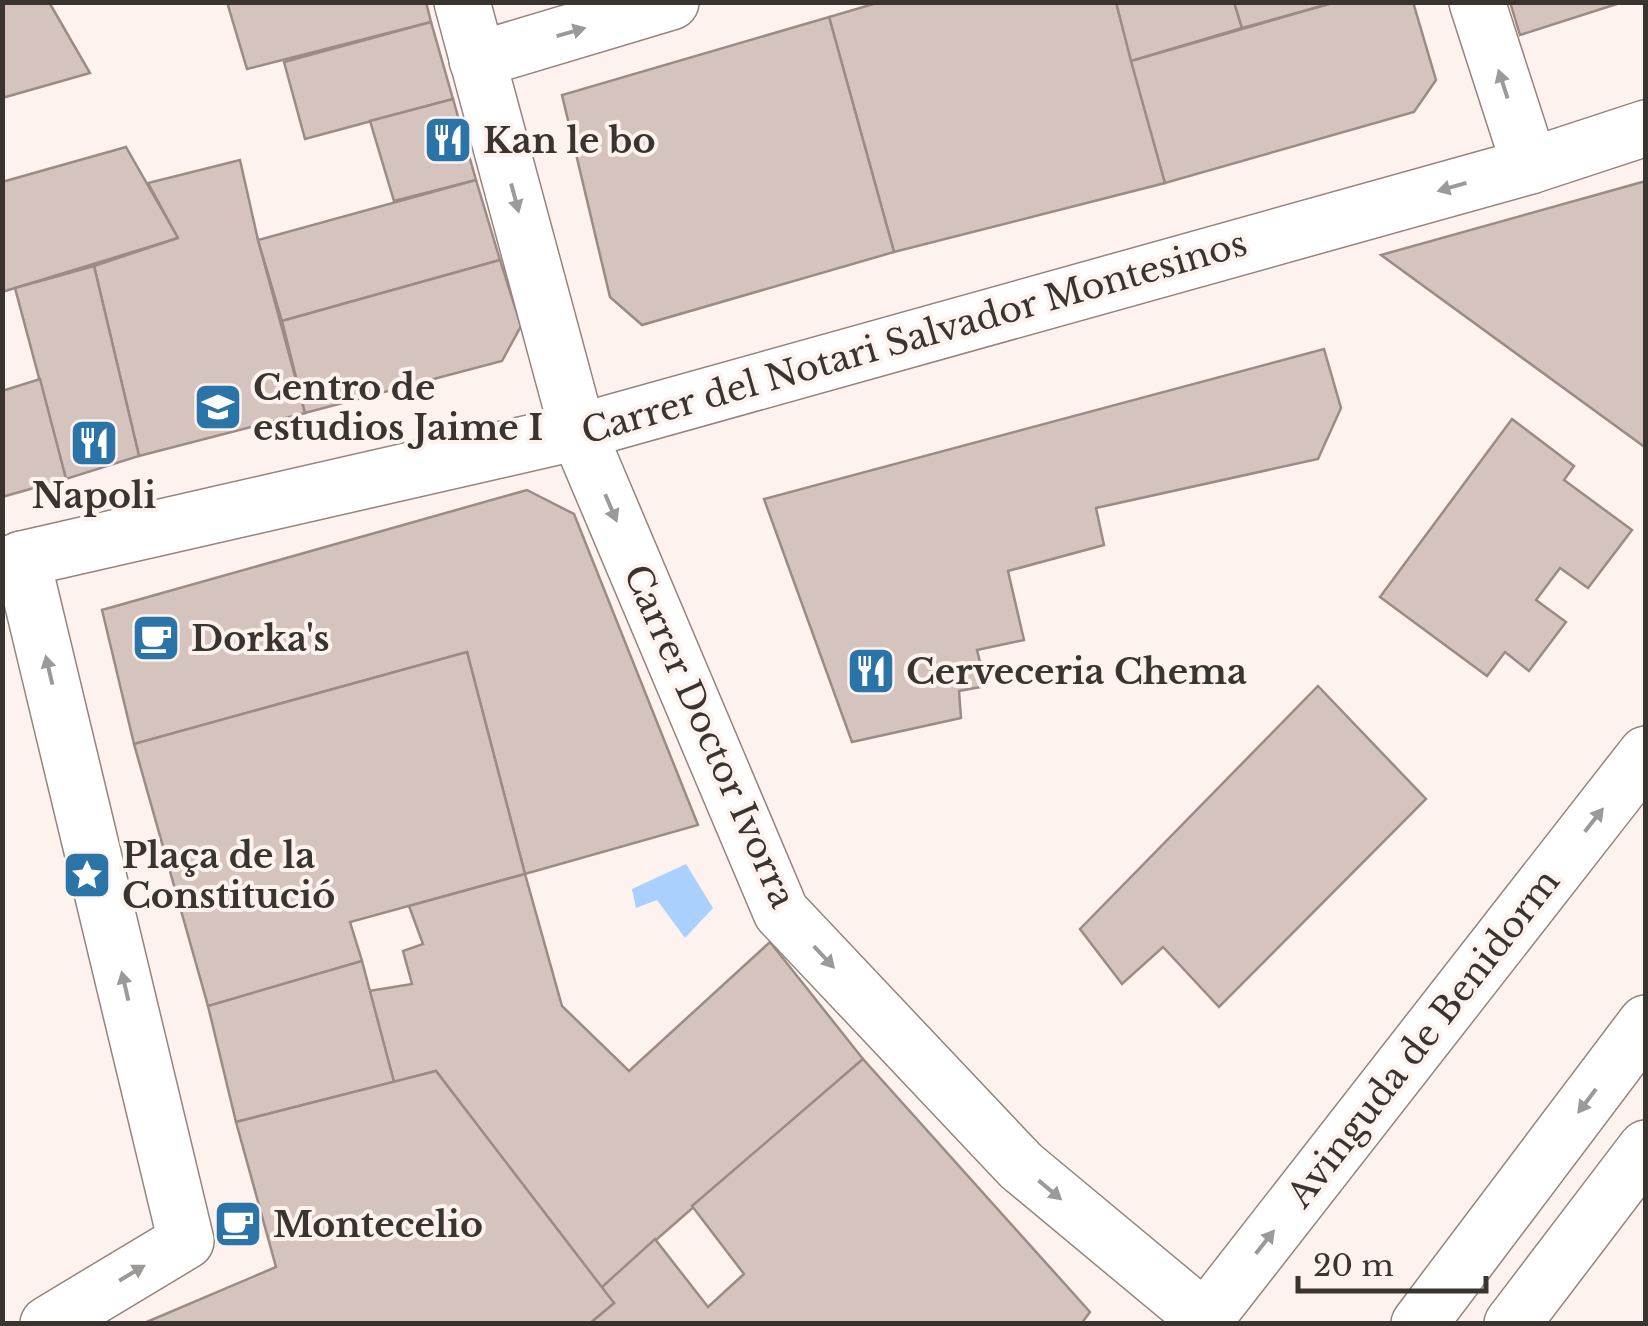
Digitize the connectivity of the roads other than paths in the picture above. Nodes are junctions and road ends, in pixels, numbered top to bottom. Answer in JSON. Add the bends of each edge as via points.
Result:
{"nodes":[{"id":1,"x":462,"y":2,"type":"edge"},
{"id":2,"x":671,"y":2,"type":"edge"},
{"id":3,"x":1477,"y":2,"type":"edge"},
{"id":4,"x":477,"y":60,"type":"junction"},
{"id":5,"x":1646,"y":128,"type":"edge"},
{"id":6,"x":1530,"y":166,"type":"junction"},
{"id":7,"x":578,"y":432,"type":"junction"},
{"id":8,"x":12,"y":563,"type":"edge"},
{"id":9,"x":1646,"y":754,"type":"edge"},
{"id":10,"x":1646,"y":1024,"type":"edge"},
{"id":11,"x":1646,"y":1148,"type":"edge"},
{"id":12,"x":1203,"y":1321,"type":"edge"},
{"id":13,"x":48,"y":1324,"type":"edge"},
{"id":14,"x":1419,"y":1324,"type":"edge"},
{"id":15,"x":1512,"y":1324,"type":"edge"}],
"edges":[{"from":1,"to":4,"type":"street","name":"Carrer Doctor Ivorra"},
{"from":4,"to":2,"type":"street","one_way":true},
{"from":6,"to":3,"type":"street","one_way":true},
{"from":4,"to":7,"type":"street","name":"Carrer Doctor Ivorra","one_way":true},
{"from":5,"to":6,"type":"street","name":"Carrer del Notari Salvador Montesinos"},
{"from":6,"to":7,"type":"street","name":"Carrer del Notari Salvador Montesinos","one_way":true},
{"from":7,"to":8,"type":"street","name":"Carrer del Notari Salvador Montesinos"},
{"from":7,"to":12,"type":"street","name":"Carrer Doctor Ivorra","one_way":true,"via":[[781,912],[1021,1166]]},
{"from":13,"to":8,"type":"street","one_way":true,"via":[[186,1241]]},
{"from":12,"to":9,"type":"street","name":"Avinguda de Benidorm","one_way":true},
{"from":10,"to":14,"type":"street","one_way":true},
{"from":11,"to":15,"type":"street"}]}
